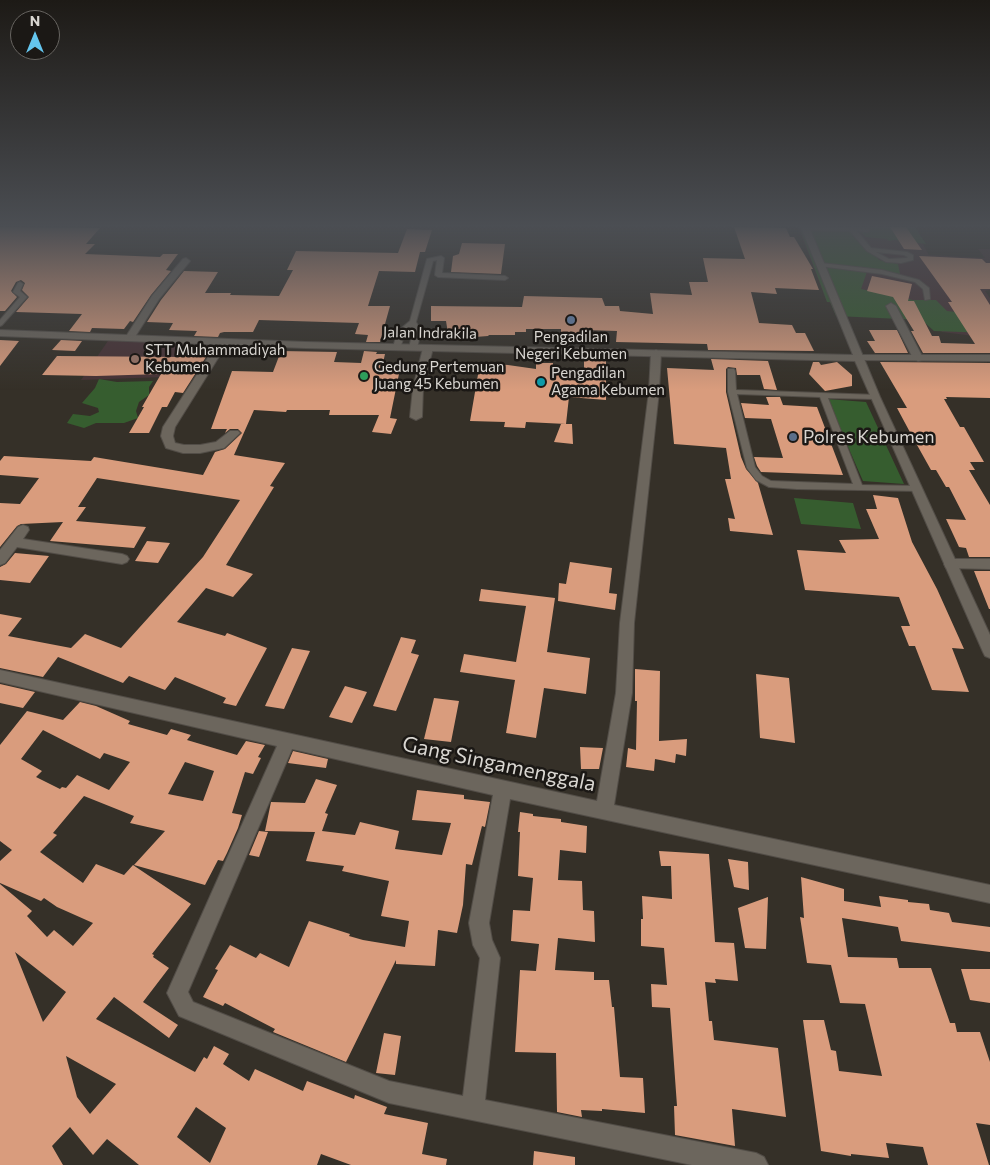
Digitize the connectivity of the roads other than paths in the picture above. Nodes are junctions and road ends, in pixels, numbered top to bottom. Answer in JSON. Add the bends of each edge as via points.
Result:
{"nodes":[{"id":1,"x":169,"y":281,"type":"edge"},
{"id":2,"x":423,"y":281,"type":"edge"},
{"id":3,"x":827,"y":281,"type":"edge"},
{"id":4,"x":917,"y":281,"type":"edge"},
{"id":5,"x":20,"y":284,"type":"dead end"},
{"id":6,"x":927,"y":299,"type":"dead end"},
{"id":7,"x":890,"y":306,"type":"dead end"},
{"id":8,"x":413,"y":322,"type":"junction"},
{"id":9,"x":0,"y":324,"type":"edge"},
{"id":10,"x":0,"y":333,"type":"edge"},
{"id":11,"x":130,"y":338,"type":"junction"},
{"id":12,"x":223,"y":342,"type":"junction"},
{"id":13,"x":397,"y":347,"type":"junction"},
{"id":14,"x":413,"y":348,"type":"junction"},
{"id":15,"x":428,"y":348,"type":"junction"},
{"id":16,"x":656,"y":353,"type":"junction"},
{"id":17,"x":860,"y":358,"type":"junction"},
{"id":18,"x":918,"y":358,"type":"junction"},
{"id":19,"x":990,"y":358,"type":"edge"},
{"id":20,"x":731,"y":371,"type":"dead end"},
{"id":21,"x":732,"y":392,"type":"junction"},
{"id":22,"x":823,"y":396,"type":"junction"},
{"id":23,"x":875,"y":397,"type":"junction"},
{"id":24,"x":416,"y":417,"type":"dead end"},
{"id":25,"x":234,"y":433,"type":"dead end"},
{"id":26,"x":860,"y":488,"type":"junction"},
{"id":27,"x":918,"y":489,"type":"junction"},
{"id":28,"x":24,"y":530,"type":"dead end"},
{"id":29,"x":14,"y":542,"type":"junction"},
{"id":30,"x":122,"y":559,"type":"dead end"},
{"id":31,"x":0,"y":560,"type":"edge"},
{"id":32,"x":951,"y":564,"type":"junction"},
{"id":33,"x":990,"y":564,"type":"edge"},
{"id":34,"x":990,"y":652,"type":"edge"},
{"id":35,"x":0,"y":676,"type":"edge"},
{"id":36,"x":288,"y":740,"type":"junction"},
{"id":37,"x":503,"y":789,"type":"junction"},
{"id":38,"x":605,"y":805,"type":"junction"},
{"id":39,"x":990,"y":894,"type":"edge"},
{"id":40,"x":473,"y":1109,"type":"junction"},
{"id":41,"x":679,"y":1158,"type":"edge"},
{"id":42,"x":756,"y":1165,"type":"edge"}],
"edges":[{"from":1,"to":11,"type":"street"},
{"from":2,"to":8,"type":"lane"},
{"from":3,"to":17,"type":"street"},
{"from":4,"to":6,"type":"lane","via":[[926,288]]},
{"from":5,"to":9,"type":"lane","via":[[16,292],[24,297]]},
{"from":7,"to":18,"type":"street"},
{"from":8,"to":13,"type":"lane","via":[[402,331]]},
{"from":8,"to":14,"type":"lane","via":[[417,331]]},
{"from":10,"to":11,"type":"street","name":"Jalan Indrakila"},
{"from":11,"to":12,"type":"street","name":"Jalan Indrakila"},
{"from":12,"to":13,"type":"street","name":"Jalan Indrakila"},
{"from":12,"to":25,"type":"street","via":[[169,427],[167,436],[170,445],[200,450],[220,445]]},
{"from":13,"to":14,"type":"street","name":"Jalan Indrakila"},
{"from":14,"to":15,"type":"street","name":"Jalan Indrakila"},
{"from":15,"to":16,"type":"street","name":"Jalan Indrakila"},
{"from":15,"to":24,"type":"street","via":[[418,388]]},
{"from":16,"to":17,"type":"street","name":"Jalan Indrakila"},
{"from":16,"to":38,"type":"street","via":[[627,623],[624,693]]},
{"from":17,"to":18,"type":"street"},
{"from":17,"to":23,"type":"street"},
{"from":18,"to":19,"type":"street"},
{"from":20,"to":21,"type":"lane"},
{"from":21,"to":22,"type":"lane"},
{"from":21,"to":26,"type":"lane","via":[[751,468],[759,478],[770,484]]},
{"from":22,"to":23,"type":"lane"},
{"from":22,"to":26,"type":"lane"},
{"from":23,"to":27,"type":"street"},
{"from":26,"to":27,"type":"lane"},
{"from":27,"to":32,"type":"street"},
{"from":28,"to":29,"type":"street"},
{"from":29,"to":30,"type":"street"},
{"from":29,"to":31,"type":"street"},
{"from":32,"to":33,"type":"street"},
{"from":32,"to":34,"type":"street"},
{"from":35,"to":36,"type":"street","name":"Gang Singamenggala"},
{"from":36,"to":37,"type":"street","name":"Gang Singamenggala"},
{"from":36,"to":40,"type":"street","via":[[177,993],[186,1009],[390,1092]]},
{"from":37,"to":38,"type":"street","name":"Gang Singamenggala"},
{"from":37,"to":40,"type":"street","via":[[478,923],[490,958]]},
{"from":38,"to":39,"type":"street","name":"Gang Singamenggala"},
{"from":40,"to":41,"type":"street"},
{"from":41,"to":42,"type":"street"}]}
